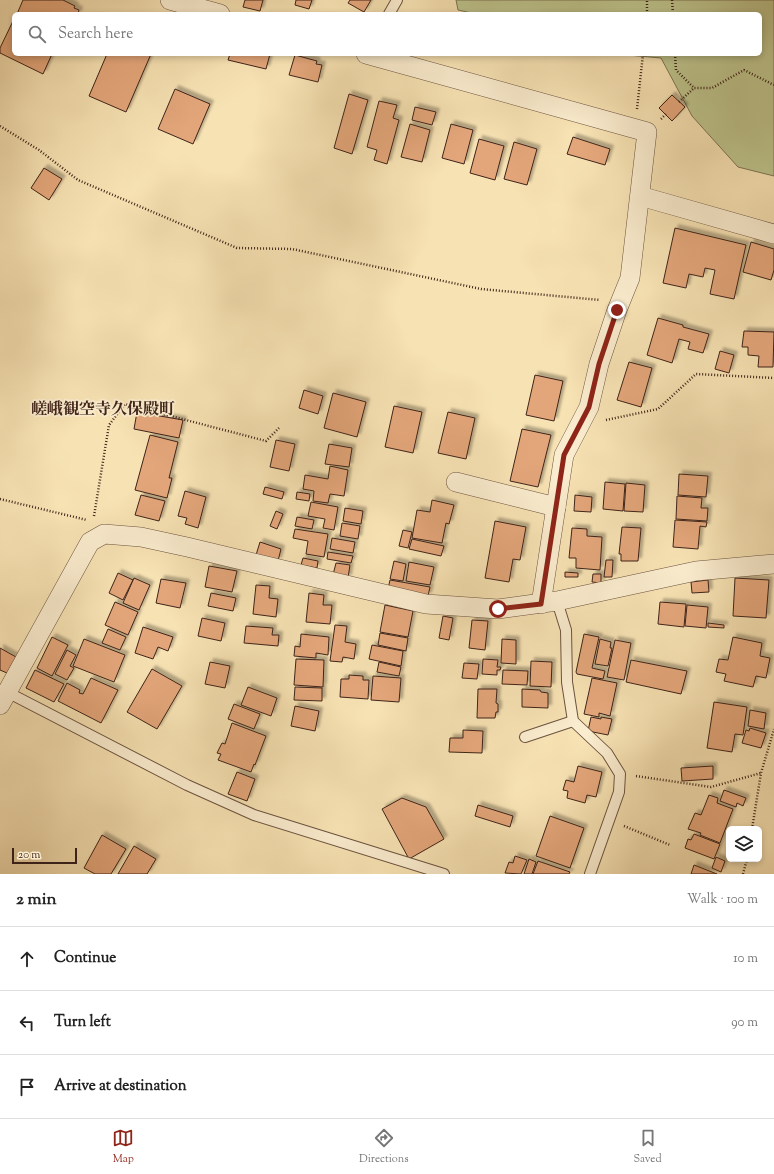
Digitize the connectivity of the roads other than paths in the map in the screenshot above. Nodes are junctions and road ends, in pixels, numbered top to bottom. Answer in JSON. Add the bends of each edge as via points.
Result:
{"nodes":[{"id":1,"x":170,"y":0,"type":"edge"},
{"id":2,"x":397,"y":0,"type":"edge"},
{"id":3,"x":213,"y":12,"type":"edge"},
{"id":4,"x":390,"y":12,"type":"edge"},
{"id":5,"x":374,"y":56,"type":"edge"},
{"id":6,"x":640,"y":196,"type":"junction"},
{"id":7,"x":774,"y":234,"type":"edge"},
{"id":8,"x":456,"y":482,"type":"dead end"},
{"id":9,"x":556,"y":507,"type":"junction"},
{"id":10,"x":774,"y":564,"type":"edge"},
{"id":11,"x":549,"y":602,"type":"junction"},
{"id":12,"x":3,"y":699,"type":"edge"},
{"id":13,"x":573,"y":721,"type":"junction"},
{"id":14,"x":525,"y":737,"type":"dead end"},
{"id":15,"x":444,"y":874,"type":"edge"},
{"id":16,"x":590,"y":874,"type":"edge"}],
"edges":[{"from":1,"to":3,"type":"street"},
{"from":2,"to":4,"type":"lane"},
{"from":5,"to":6,"type":"street","via":[[647,132]]},
{"from":6,"to":7,"type":"street"},
{"from":6,"to":9,"type":"street","via":[[630,278],[599,364],[589,407],[564,455]]},
{"from":8,"to":9,"type":"street"},
{"from":9,"to":11,"type":"street"},
{"from":10,"to":11,"type":"street","via":[[696,572]]},
{"from":11,"to":12,"type":"street","via":[[498,609],[426,604],[141,537],[104,534],[90,542]]},
{"from":11,"to":13,"type":"lane","via":[[566,630],[567,682]]},
{"from":12,"to":15,"type":"lane","via":[[254,815]]},
{"from":13,"to":14,"type":"lane"},
{"from":13,"to":16,"type":"lane","via":[[607,753],[620,774],[620,792]]}]}
